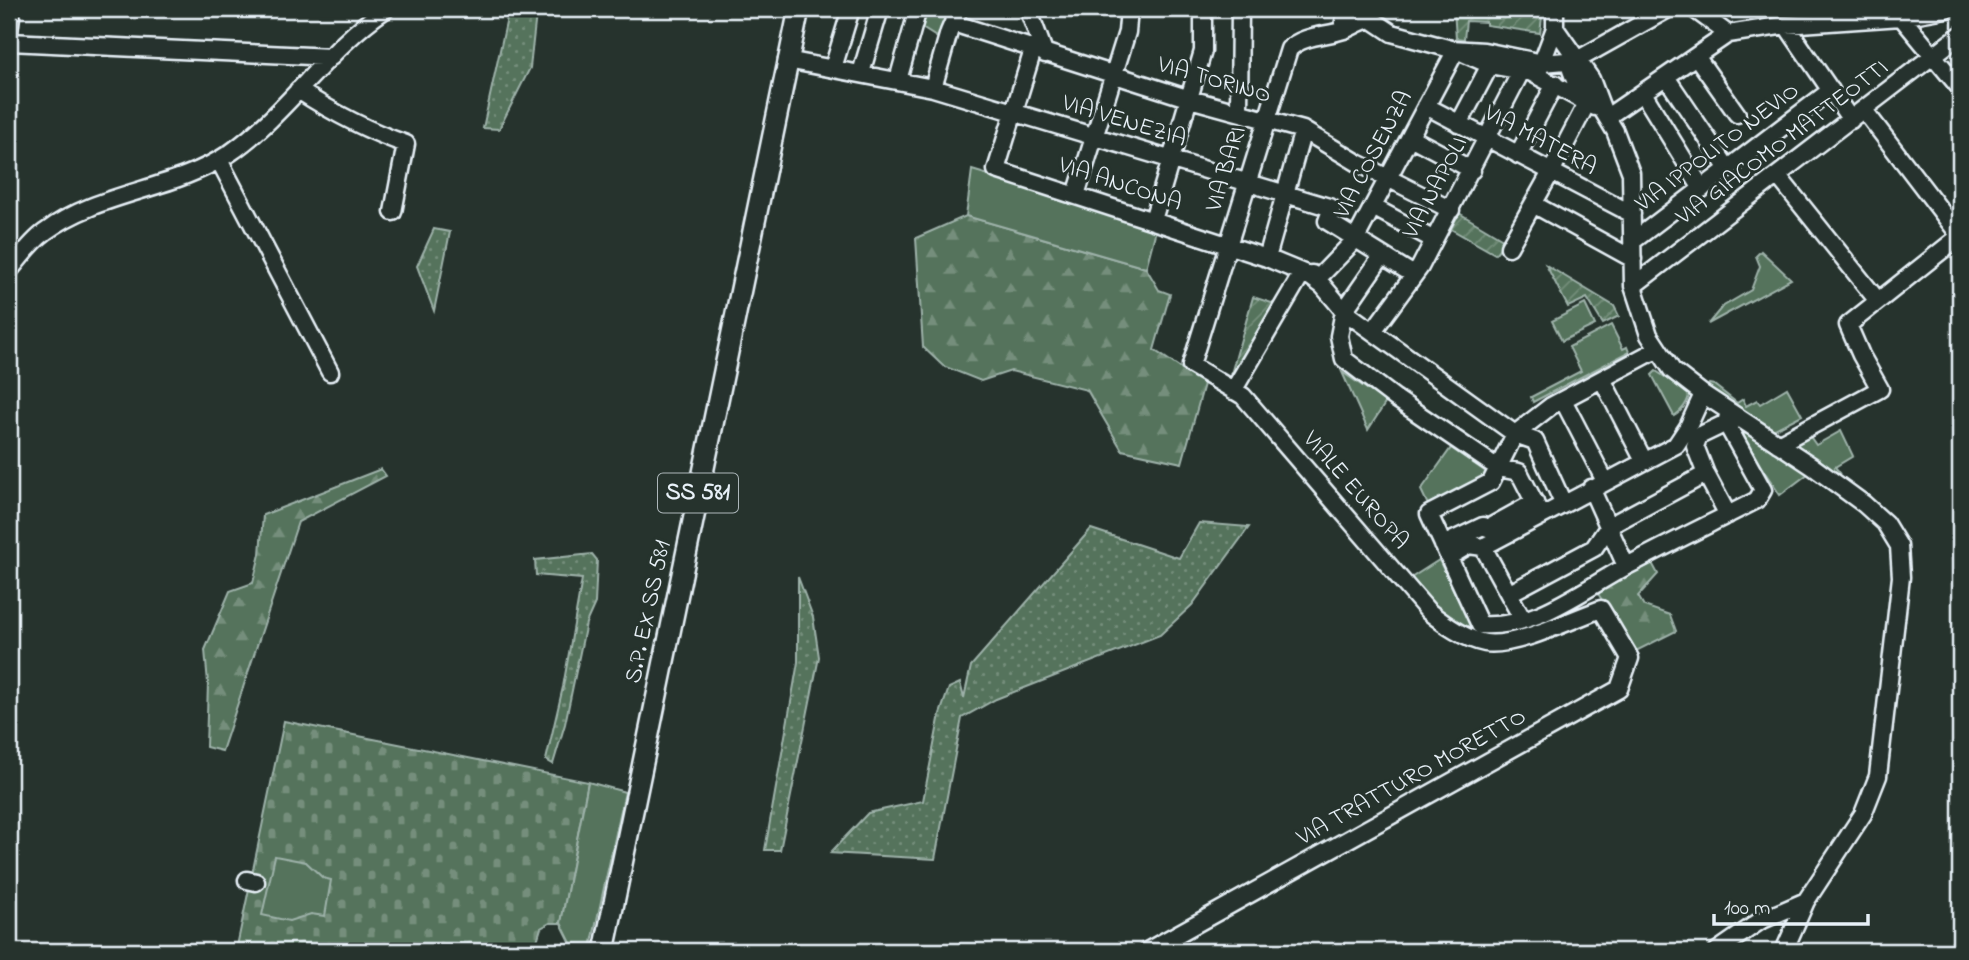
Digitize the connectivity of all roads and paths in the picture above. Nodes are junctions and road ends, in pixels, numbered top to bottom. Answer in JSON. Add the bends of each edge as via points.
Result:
{"nodes":[{"id":1,"x":12,"y":9,"type":"edge"},
{"id":2,"x":383,"y":9,"type":"edge"},
{"id":3,"x":790,"y":9,"type":"edge"},
{"id":4,"x":799,"y":9,"type":"edge"},
{"id":5,"x":852,"y":9,"type":"edge"},
{"id":6,"x":880,"y":9,"type":"edge"},
{"id":7,"x":918,"y":9,"type":"edge"},
{"id":8,"x":1028,"y":9,"type":"edge"},
{"id":9,"x":1129,"y":9,"type":"edge"},
{"id":10,"x":1203,"y":9,"type":"edge"},
{"id":11,"x":1240,"y":9,"type":"edge"},
{"id":12,"x":1347,"y":9,"type":"edge"},
{"id":13,"x":1556,"y":9,"type":"edge"},
{"id":14,"x":1668,"y":9,"type":"edge"},
{"id":15,"x":1694,"y":9,"type":"edge"},
{"id":16,"x":1946,"y":9,"type":"edge"},
{"id":17,"x":1898,"y":13,"type":"edge"},
{"id":18,"x":956,"y":16,"type":"edge"},
{"id":19,"x":1357,"y":19,"type":"edge"},
{"id":20,"x":1786,"y":25,"type":"junction"},
{"id":21,"x":1555,"y":29,"type":"junction"},
{"id":22,"x":9,"y":32,"type":"edge"},
{"id":23,"x":1728,"y":34,"type":"junction"},
{"id":24,"x":792,"y":35,"type":"junction"},
{"id":25,"x":1960,"y":36,"type":"edge"},
{"id":26,"x":9,"y":42,"type":"edge"},
{"id":27,"x":1456,"y":50,"type":"junction"},
{"id":28,"x":1039,"y":52,"type":"junction"},
{"id":29,"x":1696,"y":56,"type":"junction"},
{"id":30,"x":331,"y":57,"type":"junction"},
{"id":31,"x":1934,"y":57,"type":"junction"},
{"id":32,"x":787,"y":60,"type":"junction"},
{"id":33,"x":1490,"y":65,"type":"junction"},
{"id":34,"x":1577,"y":66,"type":"junction"},
{"id":35,"x":1532,"y":67,"type":"junction"},
{"id":36,"x":833,"y":68,"type":"junction"},
{"id":37,"x":861,"y":73,"type":"junction"},
{"id":38,"x":1114,"y":75,"type":"junction"},
{"id":39,"x":1666,"y":77,"type":"junction"},
{"id":40,"x":898,"y":80,"type":"junction"},
{"id":41,"x":1555,"y":84,"type":"junction"},
{"id":42,"x":933,"y":88,"type":"junction"},
{"id":43,"x":1960,"y":88,"type":"edge"},
{"id":44,"x":298,"y":90,"type":"junction"},
{"id":45,"x":1831,"y":90,"type":"junction"},
{"id":46,"x":1643,"y":93,"type":"junction"},
{"id":47,"x":1191,"y":99,"type":"junction"},
{"id":48,"x":1426,"y":106,"type":"junction"},
{"id":49,"x":1596,"y":106,"type":"junction"},
{"id":50,"x":1239,"y":111,"type":"junction"},
{"id":51,"x":1015,"y":112,"type":"junction"},
{"id":52,"x":1737,"y":114,"type":"dead end"},
{"id":53,"x":1857,"y":115,"type":"junction"},
{"id":54,"x":1266,"y":120,"type":"junction"},
{"id":55,"x":1459,"y":124,"type":"junction"},
{"id":56,"x":1303,"y":130,"type":"junction"},
{"id":57,"x":1094,"y":136,"type":"junction"},
{"id":58,"x":1410,"y":137,"type":"junction"},
{"id":59,"x":1487,"y":139,"type":"junction"},
{"id":60,"x":1518,"y":155,"type":"junction"},
{"id":61,"x":219,"y":160,"type":"junction"},
{"id":62,"x":1172,"y":160,"type":"junction"},
{"id":63,"x":1728,"y":169,"type":"junction"},
{"id":64,"x":1472,"y":170,"type":"junction"},
{"id":65,"x":1551,"y":172,"type":"junction"},
{"id":66,"x":1778,"y":176,"type":"junction"},
{"id":67,"x":1388,"y":177,"type":"junction"},
{"id":68,"x":1247,"y":182,"type":"junction"},
{"id":69,"x":1702,"y":189,"type":"junction"},
{"id":70,"x":1284,"y":192,"type":"junction"},
{"id":71,"x":1076,"y":195,"type":"junction"},
{"id":72,"x":1533,"y":204,"type":"junction"},
{"id":73,"x":1373,"y":207,"type":"junction"},
{"id":74,"x":1451,"y":210,"type":"junction"},
{"id":75,"x":393,"y":212,"type":"dead end"},
{"id":76,"x":1632,"y":214,"type":"junction"},
{"id":77,"x":1153,"y":220,"type":"junction"},
{"id":78,"x":1960,"y":236,"type":"edge"},
{"id":79,"x":1355,"y":240,"type":"junction"},
{"id":80,"x":1434,"y":240,"type":"junction"},
{"id":81,"x":1633,"y":241,"type":"junction"},
{"id":82,"x":1228,"y":244,"type":"junction"},
{"id":83,"x":1509,"y":247,"type":"dead end"},
{"id":84,"x":1382,"y":256,"type":"junction"},
{"id":85,"x":1267,"y":258,"type":"junction"},
{"id":86,"x":1633,"y":259,"type":"junction"},
{"id":87,"x":9,"y":271,"type":"edge"},
{"id":88,"x":1414,"y":275,"type":"junction"},
{"id":89,"x":1318,"y":278,"type":"junction"},
{"id":90,"x":1633,"y":286,"type":"junction"},
{"id":91,"x":1878,"y":301,"type":"junction"},
{"id":92,"x":1345,"y":311,"type":"junction"},
{"id":93,"x":1373,"y":331,"type":"junction"},
{"id":94,"x":1658,"y":349,"type":"junction"},
{"id":95,"x":1191,"y":365,"type":"joint"},
{"id":96,"x":330,"y":372,"type":"dead end"},
{"id":97,"x":1602,"y":379,"type":"junction"},
{"id":98,"x":1233,"y":391,"type":"junction"},
{"id":99,"x":1703,"y":394,"type":"junction"},
{"id":100,"x":1563,"y":400,"type":"junction"},
{"id":101,"x":1727,"y":417,"type":"junction"},
{"id":102,"x":1515,"y":434,"type":"junction"},
{"id":103,"x":1778,"y":444,"type":"junction"},
{"id":104,"x":1644,"y":461,"type":"junction"},
{"id":105,"x":1498,"y":468,"type":"junction"},
{"id":106,"x":1706,"y":474,"type":"junction"},
{"id":107,"x":1598,"y":485,"type":"junction"},
{"id":108,"x":1563,"y":503,"type":"junction"},
{"id":109,"x":1538,"y":508,"type":"junction"},
{"id":110,"x":1728,"y":515,"type":"junction"},
{"id":111,"x":1609,"y":526,"type":"junction"},
{"id":112,"x":1483,"y":547,"type":"junction"},
{"id":113,"x":1446,"y":551,"type":"junction"},
{"id":114,"x":1626,"y":566,"type":"junction"},
{"id":115,"x":1510,"y":593,"type":"junction"},
{"id":116,"x":1558,"y":616,"type":"junction"},
{"id":117,"x":1523,"y":620,"type":"junction"},
{"id":118,"x":1806,"y":901,"type":"junction"},
{"id":119,"x":604,"y":951,"type":"edge"},
{"id":120,"x":1147,"y":951,"type":"edge"},
{"id":121,"x":1717,"y":951,"type":"edge"},
{"id":122,"x":1784,"y":951,"type":"edge"}],
"edges":[{"from":1,"to":22,"type":"street"},
{"from":2,"to":30,"type":"street"},
{"from":3,"to":24,"type":"main road"},
{"from":4,"to":24,"type":"main road"},
{"from":5,"to":36,"type":"street"},
{"from":6,"to":37,"type":"street"},
{"from":7,"to":40,"type":"street"},
{"from":8,"to":28,"type":"street"},
{"from":9,"to":38,"type":"street"},
{"from":10,"to":47,"type":"street","via":[[1203,51]]},
{"from":11,"to":50,"type":"street"},
{"from":12,"to":19,"type":"street"},
{"from":13,"to":21,"type":"street","name":"VIA NAPOLI"},
{"from":14,"to":34,"type":"street","via":[[1607,41]]},
{"from":15,"to":23,"type":"street"},
{"from":16,"to":17,"type":"street"},
{"from":17,"to":20,"type":"street"},
{"from":17,"to":31,"type":"street"},
{"from":18,"to":28,"type":"street","name":"VIA TORINO"},
{"from":18,"to":42,"type":"street"},
{"from":19,"to":27,"type":"street"},
{"from":19,"to":54,"type":"street","name":"VIA BARI","via":[[1296,42],[1289,49]]},
{"from":20,"to":23,"type":"street"},
{"from":20,"to":45,"type":"street"},
{"from":21,"to":34,"type":"street"},
{"from":21,"to":35,"type":"street","name":"VIA NAPOLI"},
{"from":23,"to":29,"type":"street"},
{"from":24,"to":32,"type":"main road","name":"S.P. EX SS 581","number":"SS 581"},
{"from":25,"to":31,"type":"street","name":"VIA GIACOMO MATTEOTTI"},
{"from":26,"to":30,"type":"street"},
{"from":27,"to":33,"type":"street"},
{"from":27,"to":35,"type":"street","via":[[1484,51]]},
{"from":27,"to":48,"type":"street","name":"VIA COSENZA"},
{"from":28,"to":38,"type":"street","name":"VIA TORINO"},
{"from":28,"to":51,"type":"street"},
{"from":29,"to":39,"type":"street"},
{"from":29,"to":52,"type":"street"},
{"from":30,"to":44,"type":"street"},
{"from":31,"to":43,"type":"street"},
{"from":31,"to":53,"type":"street","name":"VIA GIACOMO MATTEOTTI"},
{"from":32,"to":36,"type":"street","name":"VIA VENEZIA"},
{"from":32,"to":119,"type":"main road","name":"S.P. EX SS 581","number":"SS 581"},
{"from":33,"to":35,"type":"street"},
{"from":33,"to":55,"type":"street"},
{"from":34,"to":35,"type":"street"},
{"from":34,"to":49,"type":"street"},
{"from":35,"to":41,"type":"street"},
{"from":35,"to":59,"type":"street","name":"VIA NAPOLI"},
{"from":36,"to":37,"type":"street","name":"VIA VENEZIA"},
{"from":37,"to":40,"type":"street","name":"VIA VENEZIA"},
{"from":38,"to":47,"type":"street","name":"VIA TORINO"},
{"from":38,"to":57,"type":"street"},
{"from":39,"to":46,"type":"street"},
{"from":39,"to":63,"type":"street"},
{"from":40,"to":42,"type":"street","name":"VIA VENEZIA"},
{"from":41,"to":49,"type":"street"},
{"from":41,"to":60,"type":"street"},
{"from":42,"to":51,"type":"street","name":"VIA VENEZIA"},
{"from":44,"to":61,"type":"street","via":[[254,134]]},
{"from":44,"to":75,"type":"street","via":[[406,145]]},
{"from":45,"to":53,"type":"street"},
{"from":45,"to":63,"type":"street","name":"VIA IPPOLITO NEVIO"},
{"from":46,"to":49,"type":"street"},
{"from":46,"to":69,"type":"street"},
{"from":47,"to":50,"type":"street","name":"VIA TORINO"},
{"from":47,"to":62,"type":"street"},
{"from":48,"to":55,"type":"street","name":"VIA MATERA"},
{"from":48,"to":58,"type":"street","name":"VIA COSENZA"},
{"from":49,"to":65,"type":"street"},
{"from":49,"to":76,"type":"street","via":[[1615,131],[1631,173]]},
{"from":50,"to":54,"type":"street","name":"VIA TORINO"},
{"from":51,"to":57,"type":"street","name":"VIA VENEZIA"},
{"from":51,"to":71,"type":"street","name":"VIA ANCONA","via":[[996,170]]},
{"from":53,"to":66,"type":"street","name":"VIA GIACOMO MATTEOTTI"},
{"from":53,"to":78,"type":"street"},
{"from":54,"to":56,"type":"street","name":"VIA TORINO"},
{"from":54,"to":68,"type":"street","name":"VIA BARI"},
{"from":55,"to":59,"type":"street","name":"VIA MATERA"},
{"from":56,"to":67,"type":"street","name":"VIA TORINO"},
{"from":56,"to":70,"type":"street"},
{"from":57,"to":62,"type":"street","name":"VIA VENEZIA"},
{"from":57,"to":71,"type":"street"},
{"from":58,"to":64,"type":"street"},
{"from":58,"to":67,"type":"street","name":"VIA COSENZA"},
{"from":59,"to":60,"type":"street","name":"VIA MATERA"},
{"from":59,"to":64,"type":"street","name":"VIA NAPOLI"},
{"from":60,"to":65,"type":"street","name":"VIA MATERA"},
{"from":61,"to":87,"type":"street","via":[[208,168],[65,219],[41,234]]},
{"from":61,"to":96,"type":"street"},
{"from":62,"to":68,"type":"street","name":"VIA VENEZIA"},
{"from":62,"to":77,"type":"street"},
{"from":63,"to":69,"type":"street","name":"VIA IPPOLITO NEVIO"},
{"from":64,"to":74,"type":"street","name":"VIA NAPOLI"},
{"from":65,"to":72,"type":"street"},
{"from":65,"to":76,"type":"street","name":"VIA MATERA"},
{"from":66,"to":90,"type":"street","name":"VIA GIACOMO MATTEOTTI"},
{"from":66,"to":91,"type":"street"},
{"from":67,"to":73,"type":"street","name":"VIA COSENZA"},
{"from":67,"to":74,"type":"street","name":"VIA TORINO"},
{"from":68,"to":70,"type":"street","name":"VIA VENEZIA"},
{"from":68,"to":82,"type":"street","name":"VIA BARI"},
{"from":69,"to":81,"type":"street","name":"VIA IPPOLITO NEVIO"},
{"from":70,"to":79,"type":"street","name":"VIA VENEZIA","via":[[1332,208],[1327,220]]},
{"from":70,"to":85,"type":"street"},
{"from":71,"to":77,"type":"street","name":"VIA ANCONA"},
{"from":72,"to":83,"type":"street"},
{"from":72,"to":86,"type":"street"},
{"from":73,"to":79,"type":"street","name":"VIA COSENZA"},
{"from":73,"to":80,"type":"street"},
{"from":74,"to":80,"type":"street","name":"VIA NAPOLI"},
{"from":76,"to":81,"type":"street"},
{"from":77,"to":82,"type":"street","name":"VIA ANCONA"},
{"from":78,"to":91,"type":"street"},
{"from":79,"to":84,"type":"street","name":"VIA VENEZIA"},
{"from":79,"to":89,"type":"street","name":"VIA COSENZA"},
{"from":80,"to":88,"type":"street","name":"VIA NAPOLI"},
{"from":81,"to":86,"type":"street"},
{"from":82,"to":85,"type":"street","name":"VIA ANCONA"},
{"from":82,"to":95,"type":"street","name":"VIA BARI"},
{"from":84,"to":88,"type":"street","name":"VIA VENEZIA"},
{"from":84,"to":92,"type":"street"},
{"from":85,"to":89,"type":"street","name":"VIA ANCONA"},
{"from":86,"to":90,"type":"street"},
{"from":88,"to":93,"type":"street","name":"VIA NAPOLI"},
{"from":89,"to":92,"type":"street"},
{"from":89,"to":98,"type":"street","name":"VIA COSENZA","via":[[1301,275]]},
{"from":90,"to":94,"type":"street"},
{"from":91,"to":103,"type":"street","via":[[1848,325],[1880,389]]},
{"from":92,"to":93,"type":"street"},
{"from":92,"to":105,"type":"street","via":[[1339,336],[1344,359]]},
{"from":93,"to":102,"type":"street"},
{"from":94,"to":97,"type":"street"},
{"from":94,"to":99,"type":"street","via":[[1672,370]]},
{"from":95,"to":98,"type":"street","name":"VIALE EUROPA"},
{"from":97,"to":100,"type":"street"},
{"from":97,"to":104,"type":"street"},
{"from":98,"to":116,"type":"street","name":"VIALE EUROPA","via":[[1243,396],[1428,611],[1447,626],[1486,643],[1511,642]]},
{"from":99,"to":101,"type":"street"},
{"from":99,"to":104,"type":"street","via":[[1680,441]]},
{"from":100,"to":102,"type":"street"},
{"from":100,"to":107,"type":"street"},
{"from":101,"to":103,"type":"street"},
{"from":101,"to":106,"type":"street","via":[[1699,436],[1695,446]]},
{"from":101,"to":110,"type":"street","via":[[1763,489],[1757,500]]},
{"from":102,"to":105,"type":"street"},
{"from":102,"to":108,"type":"street","via":[[1535,441]]},
{"from":103,"to":118,"type":"street","via":[[1885,523],[1899,546],[1901,577],[1878,776],[1863,814]]},
{"from":104,"to":107,"type":"street"},
{"from":105,"to":109,"type":"street","via":[[1519,472]]},
{"from":105,"to":113,"type":"street","via":[[1491,481],[1429,514]]},
{"from":106,"to":110,"type":"street"},
{"from":106,"to":111,"type":"street"},
{"from":107,"to":108,"type":"street"},
{"from":107,"to":111,"type":"street"},
{"from":108,"to":109,"type":"street"},
{"from":109,"to":112,"type":"street"},
{"from":109,"to":113,"type":"street","via":[[1483,526]]},
{"from":110,"to":114,"type":"street"},
{"from":111,"to":114,"type":"street"},
{"from":111,"to":115,"type":"street","via":[[1594,548]]},
{"from":112,"to":113,"type":"street"},
{"from":112,"to":115,"type":"street"},
{"from":113,"to":117,"type":"street","via":[[1480,625]]},
{"from":114,"to":116,"type":"street"},
{"from":115,"to":117,"type":"street"},
{"from":116,"to":117,"type":"street"},
{"from":116,"to":120,"type":"street","name":"VIA TRATTURO MORETTO","via":[[1601,609],[1630,658],[1619,689]]},
{"from":118,"to":121,"type":"street","via":[[1760,921]]},
{"from":118,"to":122,"type":"street"}]}
